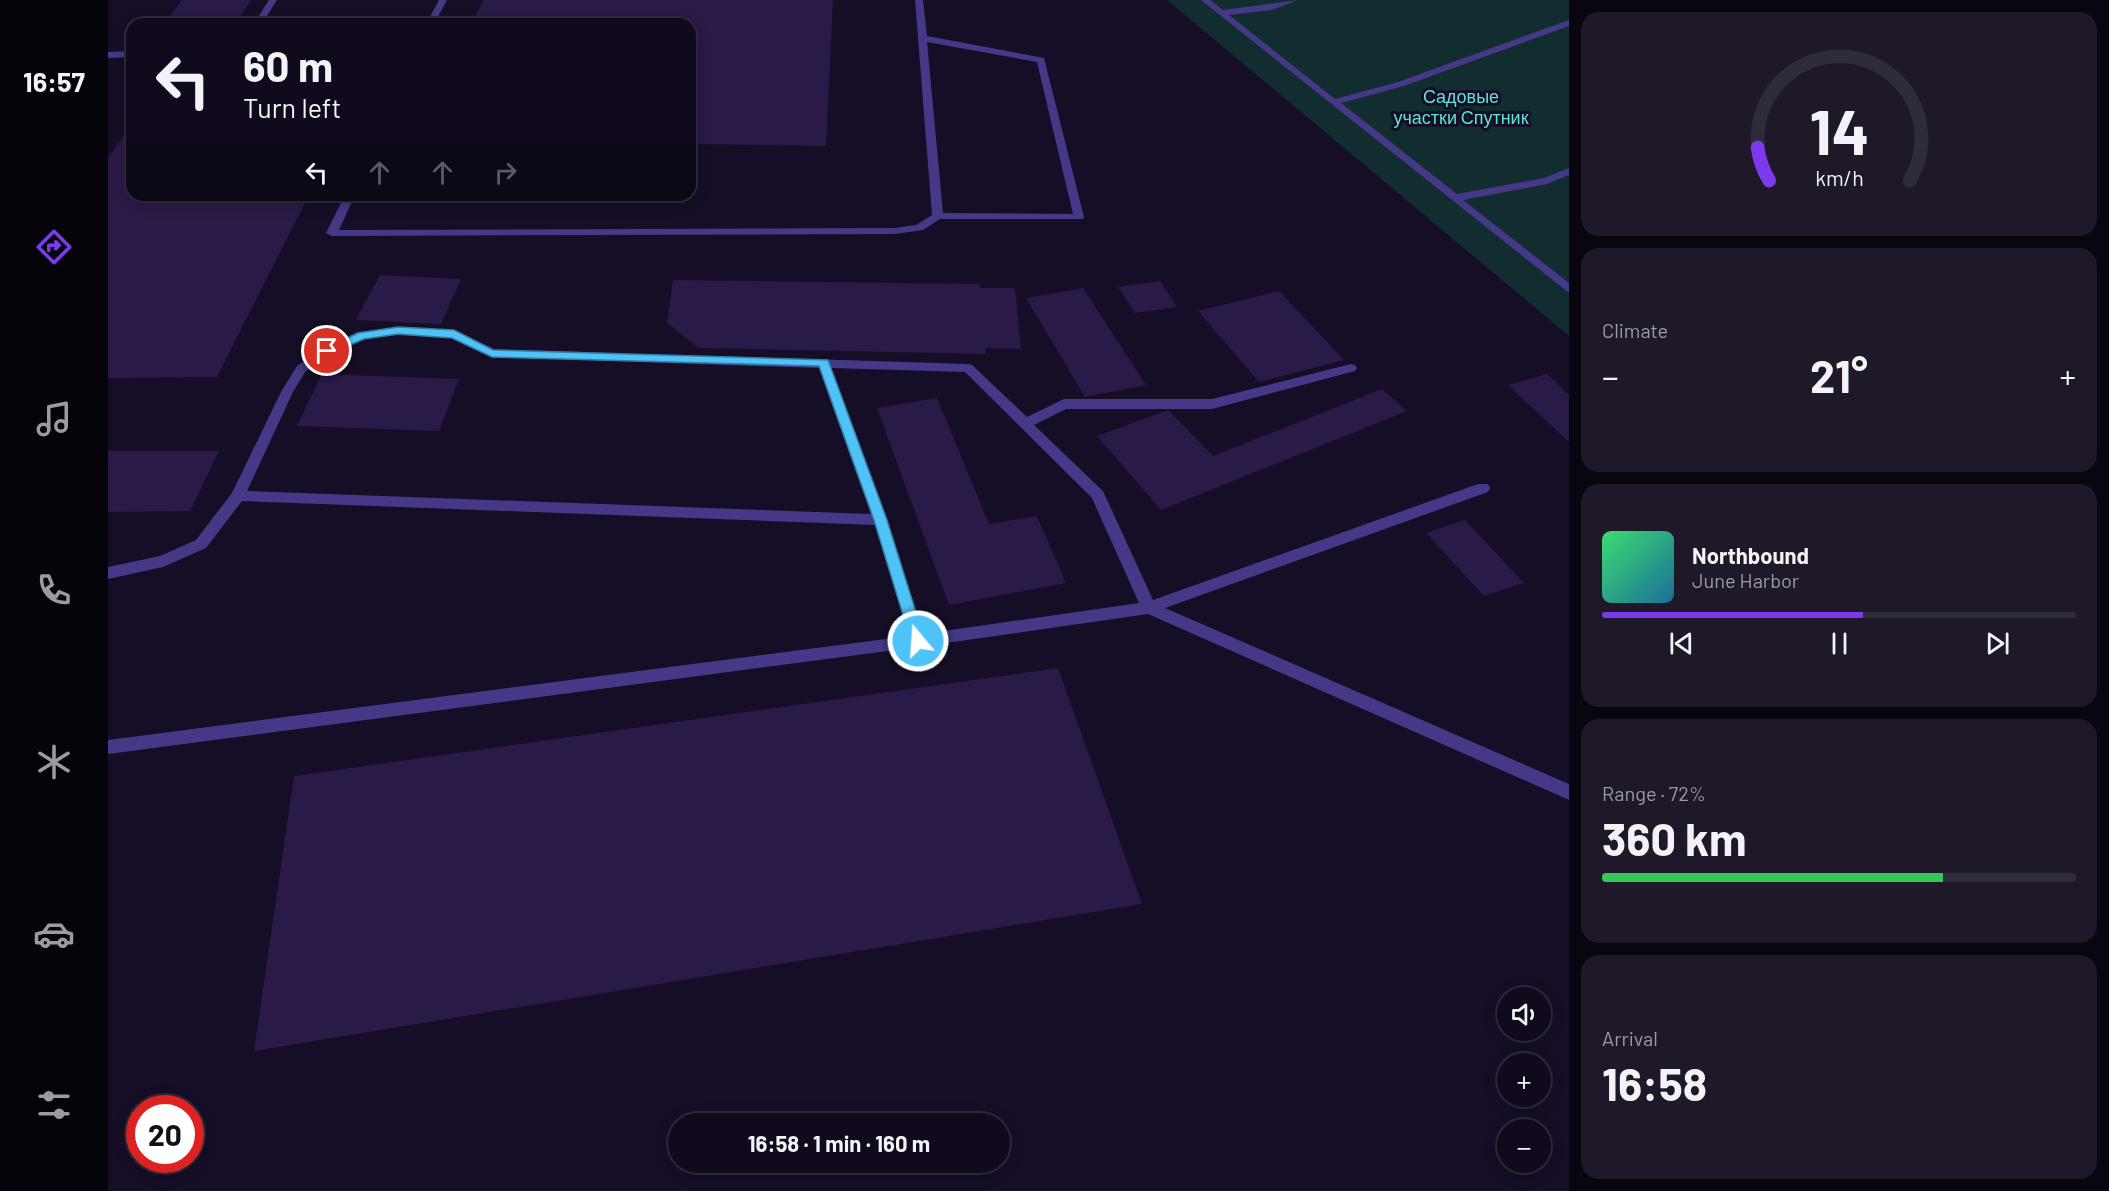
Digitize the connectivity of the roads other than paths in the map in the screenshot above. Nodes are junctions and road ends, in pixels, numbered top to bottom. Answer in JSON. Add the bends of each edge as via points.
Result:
{"nodes":[{"id":1,"x":273,"y":0,"type":"edge"},
{"id":2,"x":443,"y":0,"type":"edge"},
{"id":3,"x":919,"y":0,"type":"edge"},
{"id":4,"x":1204,"y":0,"type":"edge"},
{"id":5,"x":1294,"y":0,"type":"edge"},
{"id":6,"x":1222,"y":13,"type":"junction"},
{"id":7,"x":262,"y":17,"type":"dead end"},
{"id":8,"x":433,"y":18,"type":"edge"},
{"id":9,"x":1569,"y":23,"type":"edge"},
{"id":10,"x":923,"y":38,"type":"junction"},
{"id":11,"x":126,"y":54,"type":"edge"},
{"id":12,"x":108,"y":55,"type":"edge"},
{"id":13,"x":1334,"y":102,"type":"junction"},
{"id":14,"x":1569,"y":171,"type":"edge"},
{"id":15,"x":1455,"y":198,"type":"junction"},
{"id":16,"x":347,"y":201,"type":"edge"},
{"id":17,"x":938,"y":216,"type":"junction"},
{"id":18,"x":1569,"y":289,"type":"edge"},
{"id":19,"x":824,"y":362,"type":"junction"},
{"id":20,"x":1351,"y":368,"type":"dead end"},
{"id":21,"x":1025,"y":424,"type":"junction"},
{"id":22,"x":1483,"y":488,"type":"dead end"},
{"id":23,"x":238,"y":496,"type":"junction"},
{"id":24,"x":880,"y":520,"type":"junction"},
{"id":25,"x":108,"y":573,"type":"edge"},
{"id":26,"x":1149,"y":608,"type":"junction"},
{"id":27,"x":918,"y":641,"type":"junction"},
{"id":28,"x":108,"y":747,"type":"edge"},
{"id":29,"x":1569,"y":792,"type":"edge"}],
"edges":[{"from":1,"to":7,"type":"lane"},
{"from":2,"to":8,"type":"lane"},
{"from":3,"to":10,"type":"lane"},
{"from":4,"to":6,"type":"lane"},
{"from":5,"to":6,"type":"lane"},
{"from":6,"to":13,"type":"lane"},
{"from":9,"to":13,"type":"lane","via":[[1401,84]]},
{"from":10,"to":17,"type":"lane"},
{"from":10,"to":17,"type":"lane","via":[[1041,60],[1079,217]]},
{"from":11,"to":12,"type":"lane"},
{"from":13,"to":15,"type":"lane"},
{"from":14,"to":15,"type":"lane","via":[[1546,181]]},
{"from":15,"to":18,"type":"lane"},
{"from":16,"to":17,"type":"lane","via":[[332,233],[896,231],[919,228]]},
{"from":19,"to":21,"type":"lane","via":[[968,368]]},
{"from":19,"to":23,"type":"lane","via":[[492,353],[454,334],[398,331],[362,335],[327,351],[301,369]]},
{"from":19,"to":24,"type":"lane"},
{"from":20,"to":21,"type":"lane","via":[[1212,404],[1064,404]]},
{"from":21,"to":26,"type":"lane","via":[[1098,495]]},
{"from":22,"to":26,"type":"lane"},
{"from":23,"to":24,"type":"lane"},
{"from":23,"to":25,"type":"lane","via":[[201,544],[163,561]]},
{"from":24,"to":27,"type":"lane"},
{"from":26,"to":27,"type":"lane"},
{"from":26,"to":29,"type":"lane"},
{"from":27,"to":28,"type":"lane"}]}
